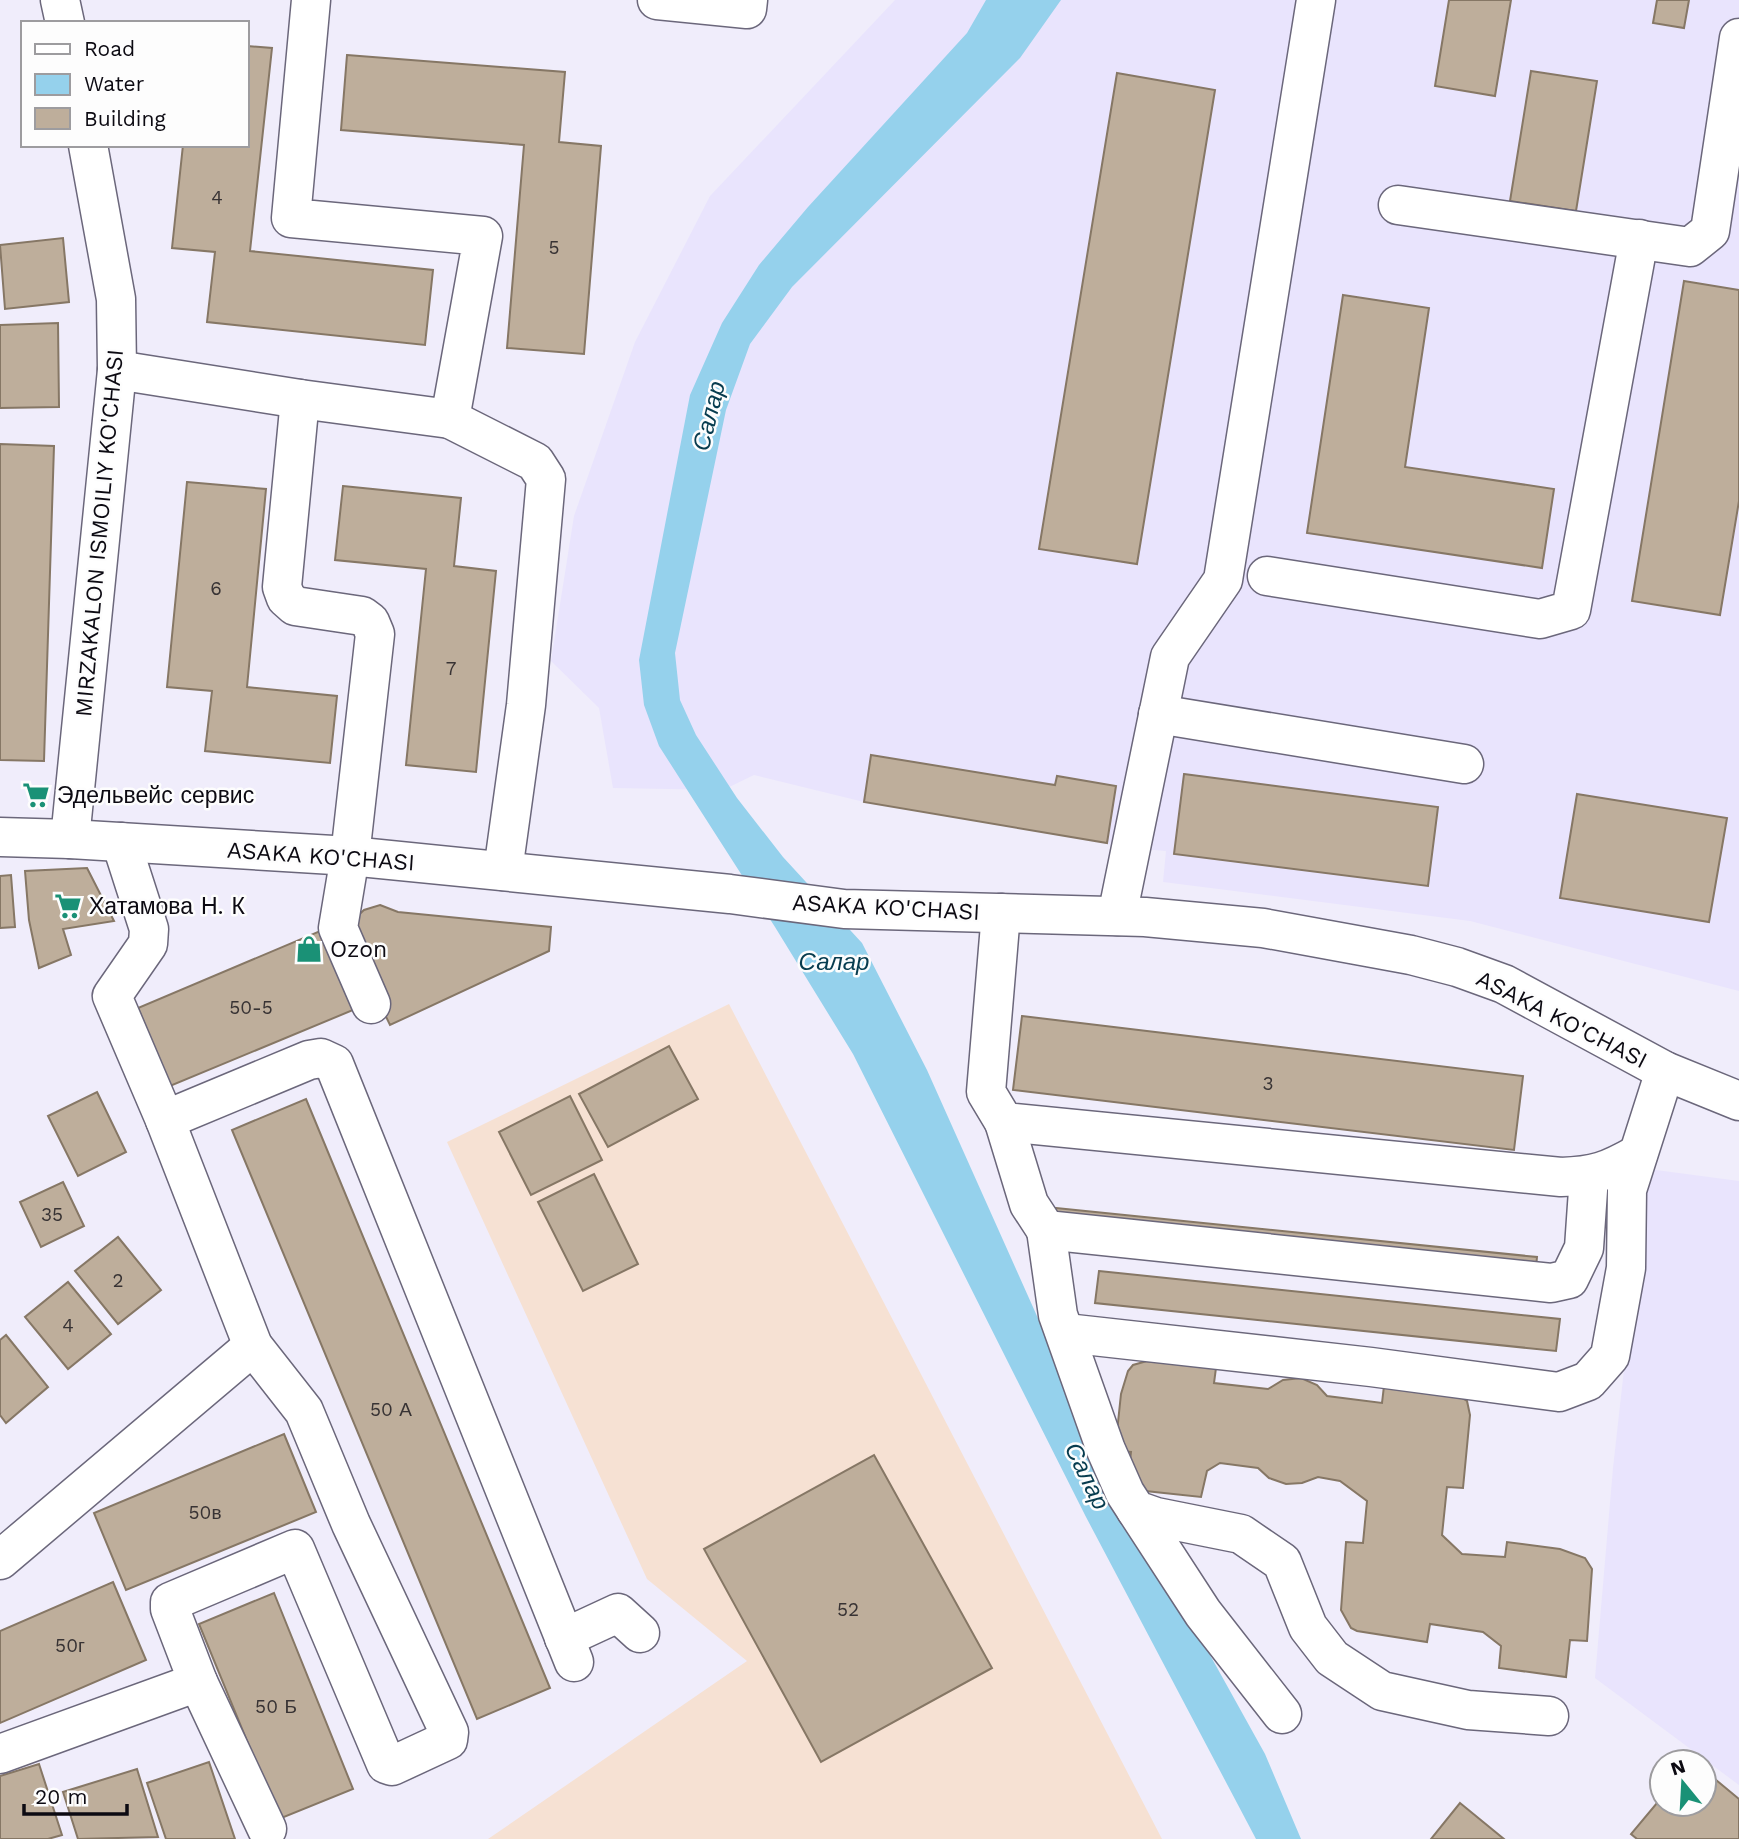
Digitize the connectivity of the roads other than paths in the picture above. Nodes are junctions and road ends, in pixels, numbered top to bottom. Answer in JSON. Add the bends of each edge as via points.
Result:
{"nodes":[{"id":1,"x":60,"y":0,"type":"edge"},
{"id":2,"x":311,"y":0,"type":"edge"},
{"id":3,"x":657,"y":0,"type":"edge"},
{"id":4,"x":748,"y":0,"type":"edge"},
{"id":5,"x":1316,"y":0,"type":"edge"},
{"id":6,"x":65,"y":21,"type":"edge"},
{"id":7,"x":1739,"y":38,"type":"edge"},
{"id":8,"x":88,"y":147,"type":"edge"},
{"id":9,"x":1398,"y":205,"type":"dead end"},
{"id":10,"x":1639,"y":239,"type":"junction"},
{"id":11,"x":117,"y":370,"type":"junction"},
{"id":12,"x":300,"y":398,"type":"junction"},
{"id":13,"x":450,"y":419,"type":"junction"},
{"id":14,"x":1267,"y":576,"type":"dead end"},
{"id":15,"x":1158,"y":714,"type":"junction"},
{"id":16,"x":1464,"y":764,"type":"dead end"},
{"id":17,"x":0,"y":837,"type":"edge"},
{"id":18,"x":70,"y":839,"type":"junction"},
{"id":19,"x":121,"y":842,"type":"junction"},
{"id":20,"x":350,"y":856,"type":"junction"},
{"id":21,"x":503,"y":872,"type":"junction"},
{"id":22,"x":1001,"y":913,"type":"junction"},
{"id":23,"x":1117,"y":916,"type":"junction"},
{"id":24,"x":371,"y":1004,"type":"dead end"},
{"id":25,"x":1665,"y":1071,"type":"junction"},
{"id":26,"x":1739,"y":1101,"type":"edge"},
{"id":27,"x":165,"y":1120,"type":"junction"},
{"id":28,"x":1004,"y":1122,"type":"junction"},
{"id":29,"x":1638,"y":1154,"type":"junction"},
{"id":30,"x":1589,"y":1176,"type":"junction"},
{"id":31,"x":1046,"y":1230,"type":"junction"},
{"id":32,"x":1066,"y":1334,"type":"junction"},
{"id":33,"x":253,"y":1346,"type":"junction"},
{"id":34,"x":1136,"y":1510,"type":"junction"},
{"id":35,"x":351,"y":1524,"type":"junction"},
{"id":36,"x":295,"y":1549,"type":"junction"},
{"id":37,"x":0,"y":1560,"type":"edge"},
{"id":38,"x":640,"y":1633,"type":"dead end"},
{"id":39,"x":198,"y":1682,"type":"junction"},
{"id":40,"x":1282,"y":1714,"type":"dead end"},
{"id":41,"x":1549,"y":1716,"type":"dead end"},
{"id":42,"x":0,"y":1754,"type":"edge"},
{"id":43,"x":267,"y":1829,"type":"dead end"}],
"edges":[{"from":1,"to":6,"type":"street"},
{"from":2,"to":13,"type":"street","via":[[291,218],[483,236]]},
{"from":3,"to":4,"type":"street","via":[[747,9]]},
{"from":5,"to":15,"type":"street","via":[[1223,580],[1170,657]]},
{"from":7,"to":10,"type":"street","via":[[1710,231],[1690,247]]},
{"from":8,"to":11,"type":"street","name":"MIRZAKALON ISMOILIY KO'CHASI","via":[[116,299]]},
{"from":9,"to":10,"type":"street"},
{"from":10,"to":14,"type":"street","via":[[1571,610],[1540,619]]},
{"from":11,"to":12,"type":"street"},
{"from":11,"to":18,"type":"street","name":"MIRZAKALON ISMOILIY KO'CHASI"},
{"from":12,"to":13,"type":"street"},
{"from":12,"to":20,"type":"street","via":[[282,587],[295,606],[362,616],[375,634]]},
{"from":13,"to":21,"type":"street","via":[[535,462],[546,479],[526,705]]},
{"from":15,"to":16,"type":"street"},
{"from":15,"to":23,"type":"street"},
{"from":17,"to":18,"type":"street","name":"ASAKA KO'CHASI"},
{"from":18,"to":19,"type":"street","name":"ASAKA KO'CHASI"},
{"from":19,"to":20,"type":"street","name":"ASAKA KO'CHASI"},
{"from":19,"to":27,"type":"street","via":[[150,937],[113,996]]},
{"from":20,"to":21,"type":"street","name":"ASAKA KO'CHASI"},
{"from":20,"to":24,"type":"street","via":[[338,928]]},
{"from":21,"to":22,"type":"street","name":"ASAKA KO'CHASI","via":[[844,909]]},
{"from":22,"to":23,"type":"street","name":"ASAKA KO'CHASI"},
{"from":22,"to":28,"type":"street","via":[[986,1092]]},
{"from":23,"to":25,"type":"street","name":"ASAKA KO'CHASI","via":[[1275,930],[1457,967],[1504,984]]},
{"from":25,"to":26,"type":"street","name":"ASAKA KO'CHASI"},
{"from":25,"to":29,"type":"street"},
{"from":27,"to":33,"type":"street"},
{"from":27,"to":38,"type":"street","via":[[309,1060],[321,1058],[334,1064],[569,1650],[618,1613]]},
{"from":28,"to":30,"type":"street","via":[[1561,1177]]},
{"from":28,"to":31,"type":"street","via":[[1029,1204]]},
{"from":29,"to":30,"type":"street"},
{"from":29,"to":32,"type":"street","via":[[1628,1190],[1626,1268],[1610,1356],[1588,1381],[1559,1392]]},
{"from":30,"to":31,"type":"street","via":[[1584,1248],[1569,1279],[1551,1283]]},
{"from":31,"to":32,"type":"street","via":[[1058,1315]]},
{"from":32,"to":34,"type":"street","via":[[1106,1450]]},
{"from":33,"to":35,"type":"street","via":[[304,1411]]},
{"from":33,"to":37,"type":"street"},
{"from":34,"to":40,"type":"street","via":[[1203,1613]]},
{"from":34,"to":41,"type":"street","via":[[1241,1534],[1282,1562],[1308,1627],[1332,1658],[1382,1691],[1468,1710]]},
{"from":35,"to":36,"type":"street"},
{"from":35,"to":36,"type":"street","via":[[449,1732],[448,1740],[392,1766],[386,1764]]},
{"from":36,"to":39,"type":"street","via":[[170,1602]]},
{"from":39,"to":42,"type":"street"},
{"from":39,"to":43,"type":"street"}]}
